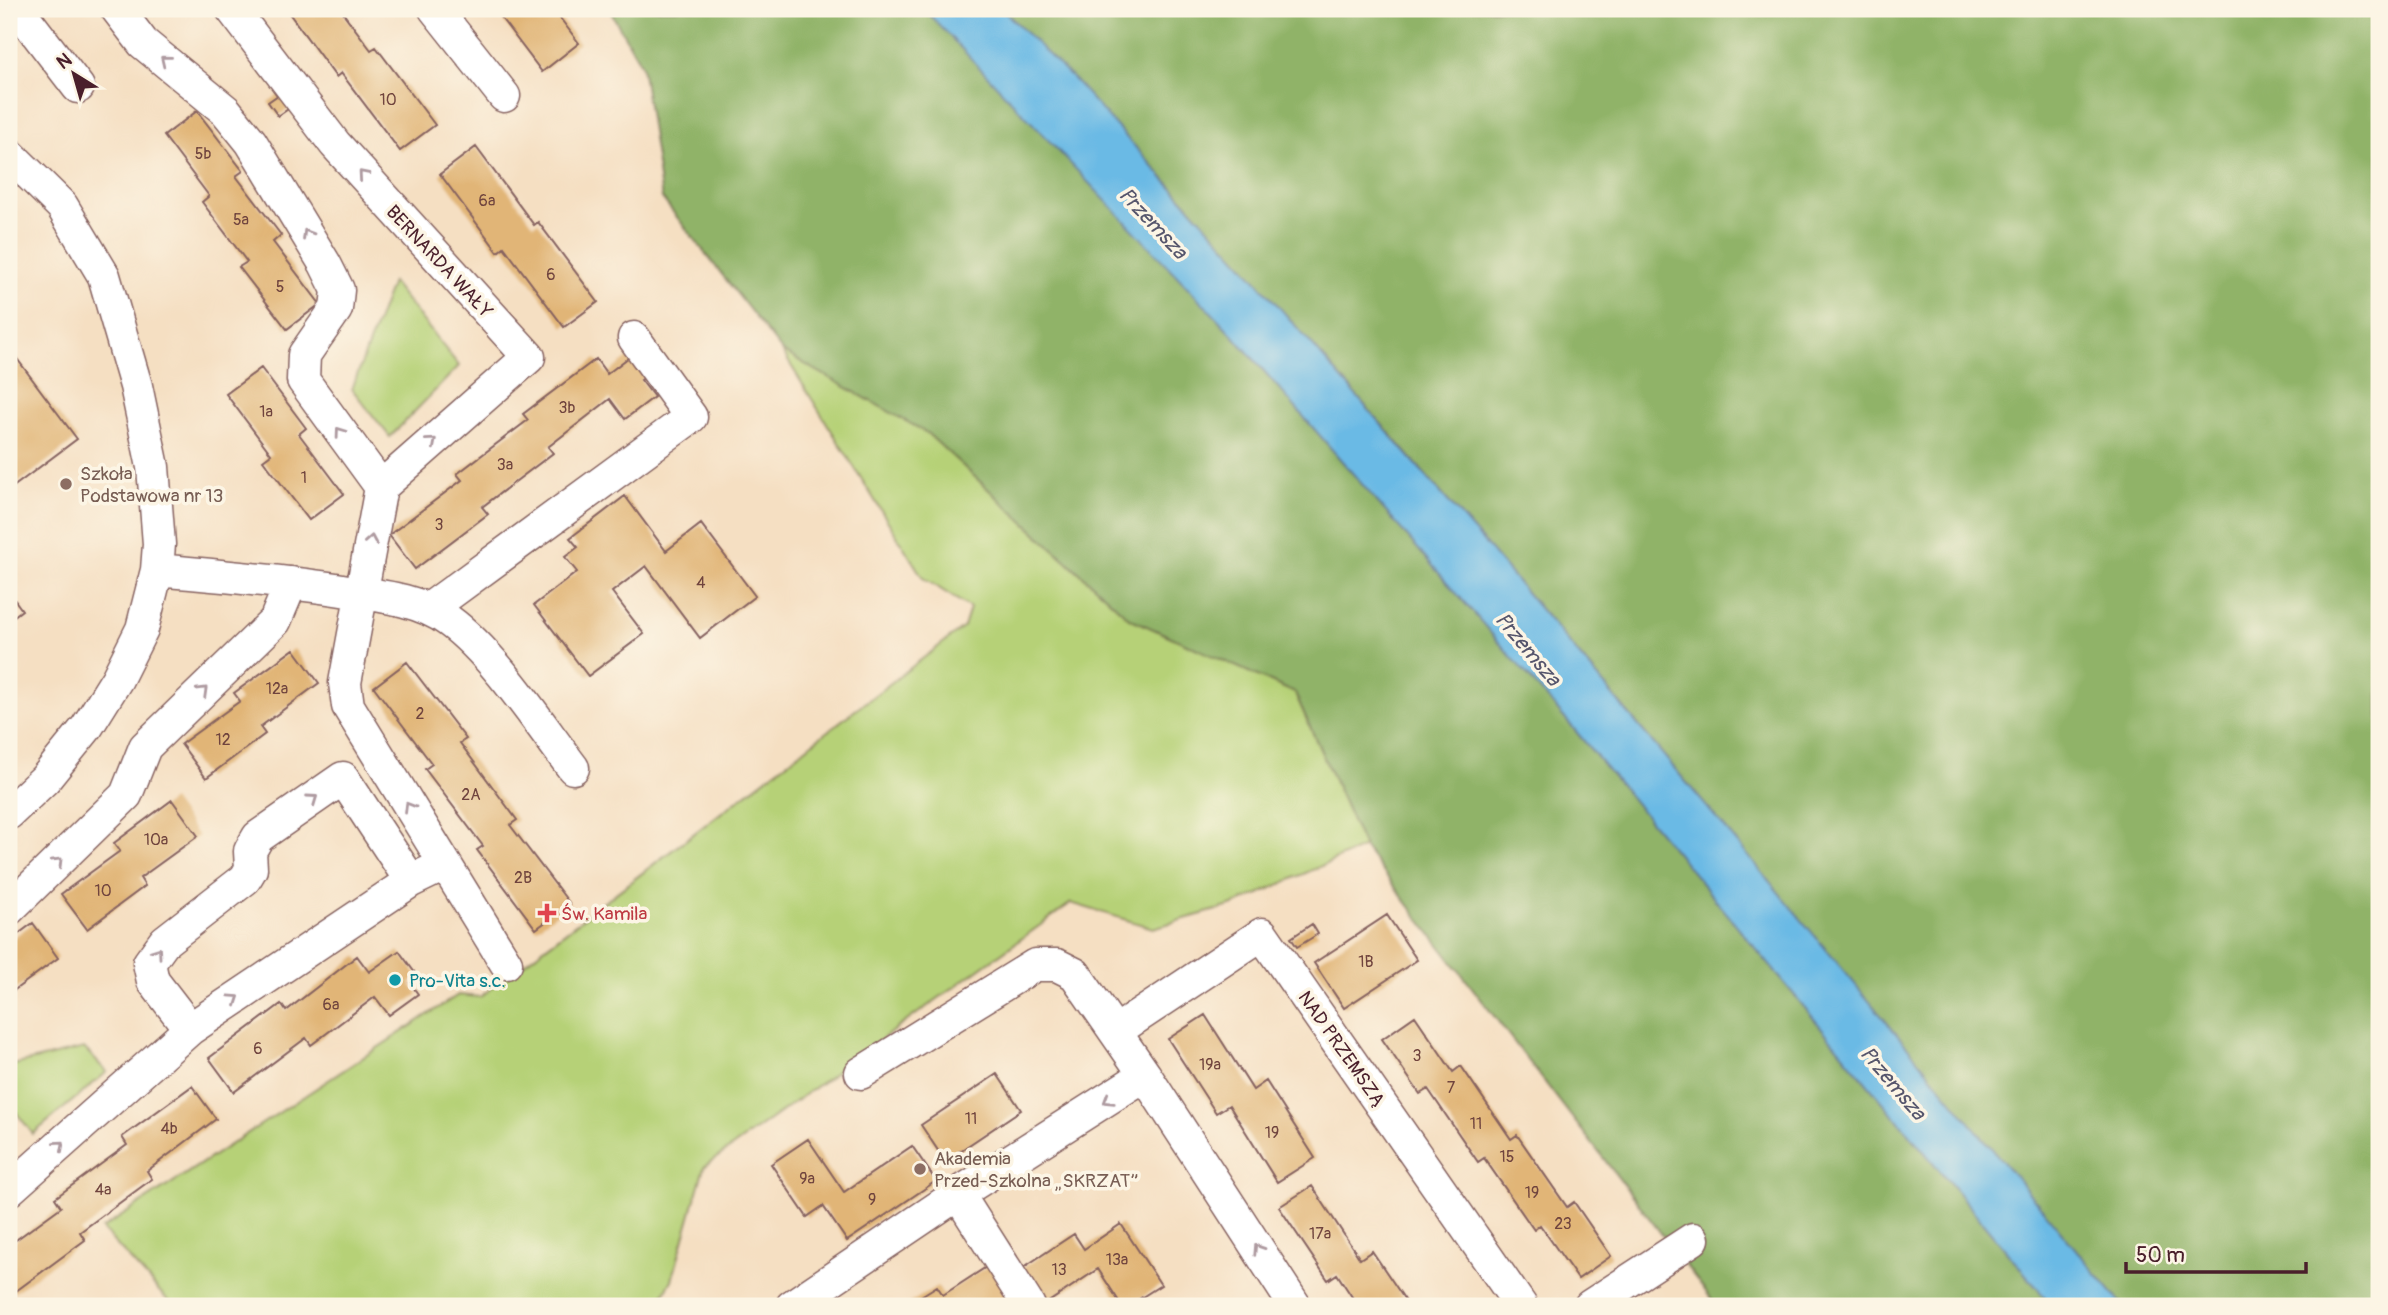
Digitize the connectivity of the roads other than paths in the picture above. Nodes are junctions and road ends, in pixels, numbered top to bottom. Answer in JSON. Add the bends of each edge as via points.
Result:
{"nodes":[{"id":1,"x":18,"y":9,"type":"edge"},
{"id":2,"x":117,"y":9,"type":"edge"},
{"id":3,"x":232,"y":9,"type":"edge"},
{"id":4,"x":435,"y":9,"type":"edge"},
{"id":5,"x":78,"y":87,"type":"dead end"},
{"id":6,"x":504,"y":96,"type":"dead end"},
{"id":7,"x":9,"y":154,"type":"edge"},
{"id":8,"x":634,"y":338,"type":"dead end"},
{"id":9,"x":381,"y":487,"type":"junction"},
{"id":10,"x":157,"y":570,"type":"junction"},
{"id":11,"x":291,"y":583,"type":"junction"},
{"id":12,"x":362,"y":593,"type":"junction"},
{"id":13,"x":429,"y":609,"type":"junction"},
{"id":14,"x":573,"y":768,"type":"dead end"},
{"id":15,"x":9,"y":813,"type":"edge"},
{"id":16,"x":444,"y":865,"type":"junction"},
{"id":17,"x":411,"y":881,"type":"junction"},
{"id":18,"x":9,"y":909,"type":"edge"},
{"id":19,"x":506,"y":964,"type":"dead end"},
{"id":20,"x":190,"y":1029,"type":"junction"},
{"id":21,"x":1116,"y":1031,"type":"junction"},
{"id":22,"x":861,"y":1073,"type":"dead end"},
{"id":23,"x":1145,"y":1075,"type":"junction"},
{"id":24,"x":9,"y":1190,"type":"edge"},
{"id":25,"x":958,"y":1194,"type":"junction"},
{"id":26,"x":1693,"y":1239,"type":"dead end"},
{"id":27,"x":792,"y":1306,"type":"edge"},
{"id":28,"x":1029,"y":1306,"type":"edge"},
{"id":29,"x":1295,"y":1306,"type":"edge"},
{"id":30,"x":1521,"y":1306,"type":"edge"},
{"id":31,"x":1590,"y":1306,"type":"edge"}],
"edges":[{"from":1,"to":5,"type":"street"},
{"from":9,"to":2,"type":"street","one_way":true,"via":[[303,380],[304,355],[336,309],[338,290],[325,264],[251,142],[226,111],[143,43]]},
{"from":9,"to":3,"type":"street","name":"BERNARDA WAŁY","one_way":true,"via":[[529,356],[335,144]]},
{"from":4,"to":6,"type":"street"},
{"from":7,"to":10,"type":"street","via":[[62,206],[104,276],[136,386],[153,467]]},
{"from":8,"to":13,"type":"street","via":[[691,417]]},
{"from":12,"to":9,"type":"street","one_way":true},
{"from":10,"to":11,"type":"street"},
{"from":10,"to":15,"type":"street","via":[[142,629],[117,679],[87,727],[45,779]]},
{"from":11,"to":12,"type":"street"},
{"from":18,"to":11,"type":"street","one_way":true,"via":[[126,794],[145,747],[275,621]]},
{"from":12,"to":13,"type":"street"},
{"from":16,"to":12,"type":"street","one_way":true,"via":[[348,706],[345,683]]},
{"from":13,"to":14,"type":"street","via":[[448,620],[492,662]]},
{"from":16,"to":17,"type":"street"},
{"from":16,"to":19,"type":"street"},
{"from":20,"to":17,"type":"street","one_way":true},
{"from":20,"to":17,"type":"street","one_way":true,"via":[[153,981],[149,963],[165,941],[245,879],[251,869],[250,851],[258,837],[343,778]]},
{"from":24,"to":20,"type":"street","one_way":true},
{"from":21,"to":22,"type":"street","via":[[1075,974],[1057,965],[1035,965]]},
{"from":21,"to":23,"type":"street"},
{"from":21,"to":30,"type":"street","name":"NAD PRZEMSZĄ","via":[[1262,934]]},
{"from":23,"to":25,"type":"street","one_way":true},
{"from":29,"to":23,"type":"street","one_way":true},
{"from":25,"to":27,"type":"street"},
{"from":25,"to":28,"type":"street"},
{"from":26,"to":31,"type":"street"}]}
